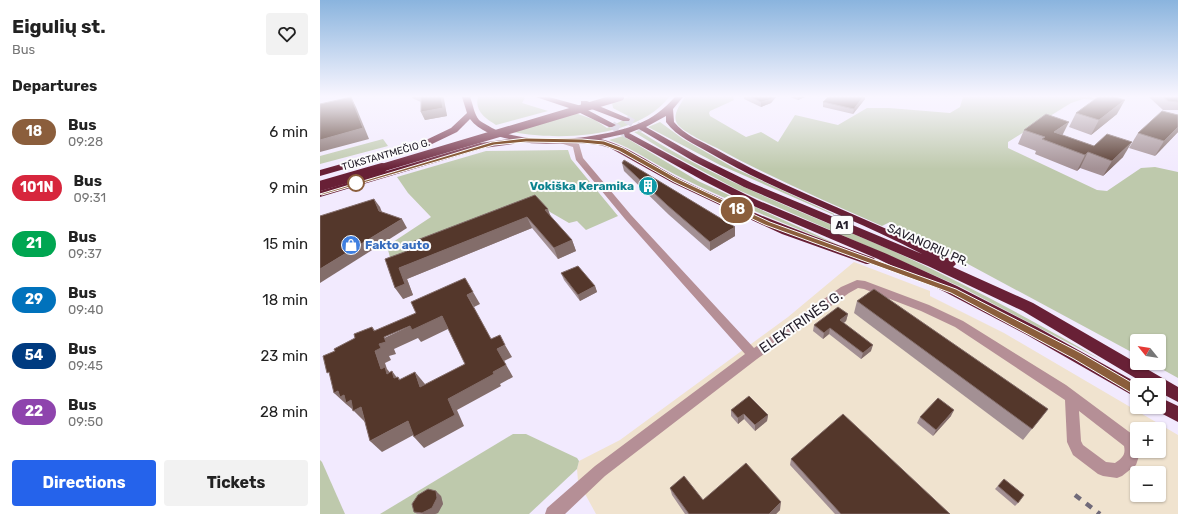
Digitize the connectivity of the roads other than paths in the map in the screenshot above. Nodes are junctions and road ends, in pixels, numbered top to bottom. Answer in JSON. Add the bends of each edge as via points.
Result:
{"nodes":[{"id":1,"x":464,"y":121,"type":"edge"},
{"id":2,"x":477,"y":121,"type":"edge"},
{"id":3,"x":522,"y":121,"type":"edge"},
{"id":4,"x":539,"y":121,"type":"edge"},
{"id":5,"x":604,"y":121,"type":"edge"},
{"id":6,"x":653,"y":121,"type":"edge"},
{"id":7,"x":670,"y":121,"type":"edge"},
{"id":8,"x":612,"y":125,"type":"tunnel mouth"},
{"id":9,"x":643,"y":129,"type":"tunnel mouth"},
{"id":10,"x":628,"y":135,"type":"tunnel mouth"},
{"id":11,"x":526,"y":140,"type":"junction"},
{"id":12,"x":580,"y":145,"type":"junction"},
{"id":13,"x":320,"y":173,"type":"edge"},
{"id":14,"x":320,"y":180,"type":"edge"},
{"id":15,"x":320,"y":186,"type":"edge"},
{"id":16,"x":320,"y":194,"type":"edge"},
{"id":17,"x":954,"y":291,"type":"junction"},
{"id":18,"x":1028,"y":307,"type":"junction"},
{"id":19,"x":753,"y":355,"type":"junction"},
{"id":20,"x":1130,"y":387,"type":"edge"},
{"id":21,"x":1178,"y":395,"type":"edge"},
{"id":22,"x":1072,"y":399,"type":"junction"},
{"id":23,"x":1166,"y":408,"type":"edge"},
{"id":24,"x":1178,"y":415,"type":"edge"},
{"id":25,"x":553,"y":514,"type":"edge"}],
"edges":[{"from":1,"to":13,"type":"highway","via":[[454,130],[429,142]]},
{"from":2,"to":11,"type":"highway","via":[[485,128]]},
{"from":3,"to":14,"type":"highway","name":"TŪKSTANTMEČIO G."},
{"from":4,"to":15,"type":"highway","name":"TŪKSTANTMEČIO G.","bridge":true},
{"from":5,"to":8,"type":"highway"},
{"from":6,"to":12,"type":"highway"},
{"from":7,"to":18,"type":"highway","via":[[675,129],[713,152],[768,180],[920,248]]},
{"from":9,"to":18,"type":"highway","name":"SAVANORIŲ PR.","number":"A1","via":[[748,185]]},
{"from":10,"to":17,"type":"highway","number":"A1","via":[[728,190],[924,275]]},
{"from":11,"to":12,"type":"highway","via":[[563,141]]},
{"from":11,"to":16,"type":"highway","via":[[483,145]]},
{"from":12,"to":17,"type":"highway","via":[[604,143],[676,181],[768,224]]},
{"from":12,"to":19,"type":"street","via":[[579,158],[628,217]]},
{"from":17,"to":20,"type":"highway","number":"A1","via":[[1071,352]]},
{"from":18,"to":21,"type":"highway","name":"SAVANORIŲ PR.","number":"A1"},
{"from":19,"to":22,"type":"street","name":"ELEKTRINĖS G.","via":[[845,290],[857,284],[865,285],[959,324],[1061,389]]},
{"from":19,"to":25,"type":"street","name":"ELEKTRINĖS G.","via":[[600,471]]},
{"from":22,"to":22,"type":"street","name":"ELEKTRINĖS G.","via":[[1130,442],[1133,453],[1130,462],[1117,471],[1102,469],[1078,450],[1074,442]]},
{"from":23,"to":24,"type":"highway"}]}
